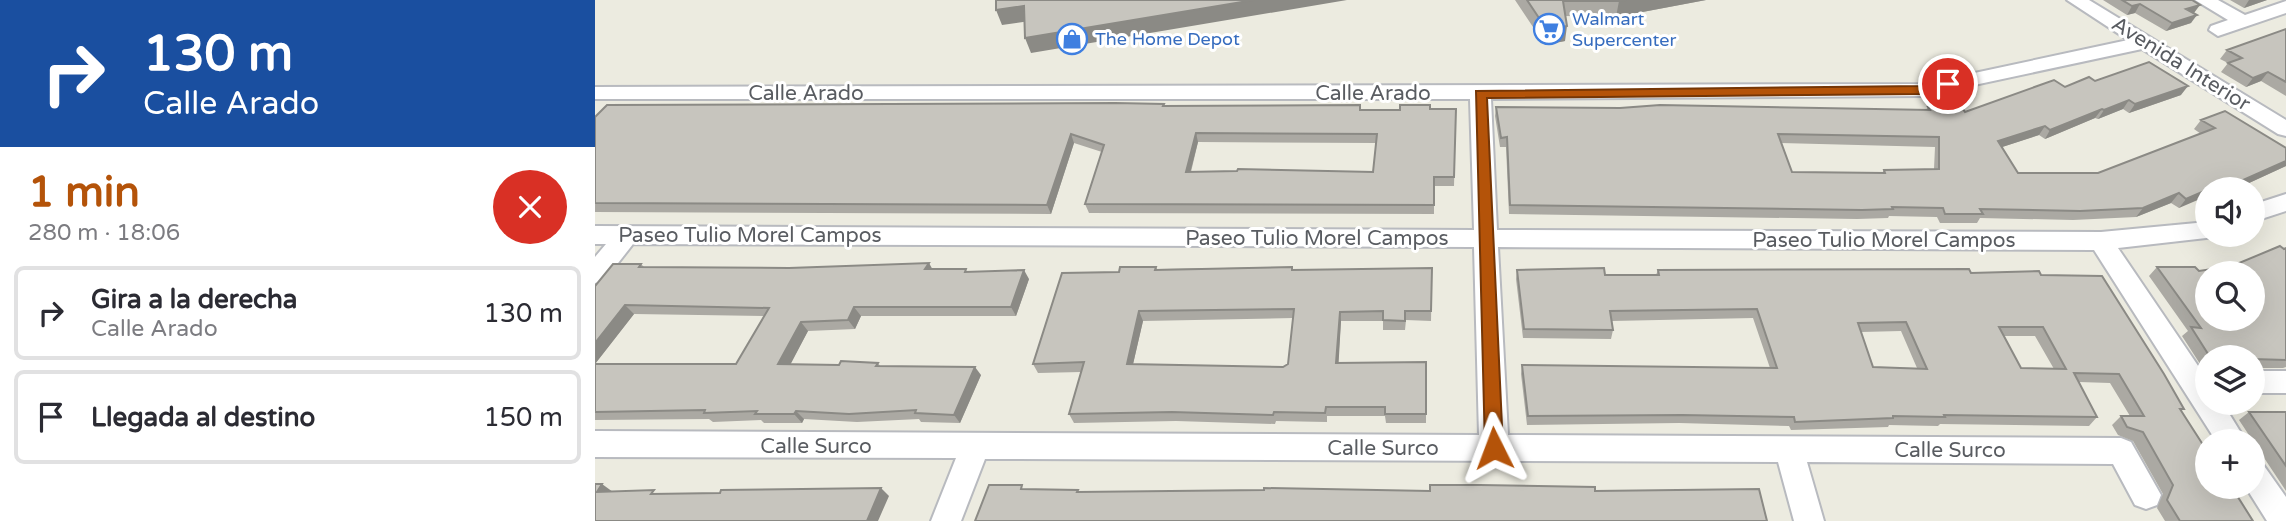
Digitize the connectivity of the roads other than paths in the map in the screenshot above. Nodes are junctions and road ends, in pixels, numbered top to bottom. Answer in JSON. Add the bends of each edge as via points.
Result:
{"nodes":[{"id":1,"x":2076,"y":0,"type":"edge"},
{"id":2,"x":2204,"y":0,"type":"edge"},
{"id":3,"x":2286,"y":7,"type":"edge"},
{"id":4,"x":2243,"y":21,"type":"junction"},
{"id":5,"x":2218,"y":30,"type":"dead end"},
{"id":6,"x":2146,"y":42,"type":"junction"},
{"id":7,"x":1480,"y":93,"type":"junction"},
{"id":8,"x":599,"y":97,"type":"edge"},
{"id":9,"x":2286,"y":129,"type":"edge"},
{"id":10,"x":2286,"y":202,"type":"edge"},
{"id":11,"x":2265,"y":209,"type":"edge"},
{"id":12,"x":2195,"y":232,"type":"edge"},
{"id":13,"x":595,"y":235,"type":"edge"},
{"id":14,"x":627,"y":235,"type":"junction"},
{"id":15,"x":1485,"y":238,"type":"junction"},
{"id":16,"x":2101,"y":241,"type":"junction"},
{"id":17,"x":595,"y":274,"type":"edge"},
{"id":18,"x":2195,"y":375,"type":"edge"},
{"id":19,"x":2265,"y":382,"type":"edge"},
{"id":20,"x":2286,"y":382,"type":"edge"},
{"id":21,"x":595,"y":444,"type":"edge"},
{"id":22,"x":975,"y":447,"type":"junction"},
{"id":23,"x":1494,"y":448,"type":"junction"},
{"id":24,"x":1789,"y":449,"type":"junction"},
{"id":25,"x":2265,"y":491,"type":"edge"},
{"id":26,"x":2146,"y":495,"type":"dead end"},
{"id":27,"x":946,"y":521,"type":"edge"},
{"id":28,"x":1809,"y":521,"type":"edge"},
{"id":29,"x":2285,"y":521,"type":"edge"}],
"edges":[{"from":1,"to":6,"type":"street","name":"Avenida Interior"},
{"from":2,"to":4,"type":"street"},
{"from":3,"to":4,"type":"street"},
{"from":4,"to":5,"type":"street"},
{"from":6,"to":7,"type":"street","name":"Calle Arado","via":[[1923,90]]},
{"from":6,"to":9,"type":"street","name":"Avenida Interior"},
{"from":7,"to":8,"type":"street","name":"Calle Arado"},
{"from":7,"to":15,"type":"street"},
{"from":10,"to":11,"type":"street"},
{"from":12,"to":16,"type":"street","name":"Paseo Tulio Morel Campos"},
{"from":13,"to":14,"type":"street","name":"Paseo Tulio Morel Campos"},
{"from":14,"to":15,"type":"street","name":"Paseo Tulio Morel Campos"},
{"from":14,"to":17,"type":"street"},
{"from":15,"to":16,"type":"street","name":"Paseo Tulio Morel Campos"},
{"from":15,"to":23,"type":"street"},
{"from":16,"to":18,"type":"street"},
{"from":19,"to":20,"type":"street"},
{"from":21,"to":22,"type":"street","name":"Calle Surco"},
{"from":22,"to":23,"type":"street","name":"Calle Surco"},
{"from":22,"to":27,"type":"street"},
{"from":23,"to":24,"type":"street","name":"Calle Surco"},
{"from":24,"to":26,"type":"street","name":"Calle Surco","via":[[2121,451]]},
{"from":24,"to":28,"type":"street"},
{"from":25,"to":29,"type":"street"}]}
